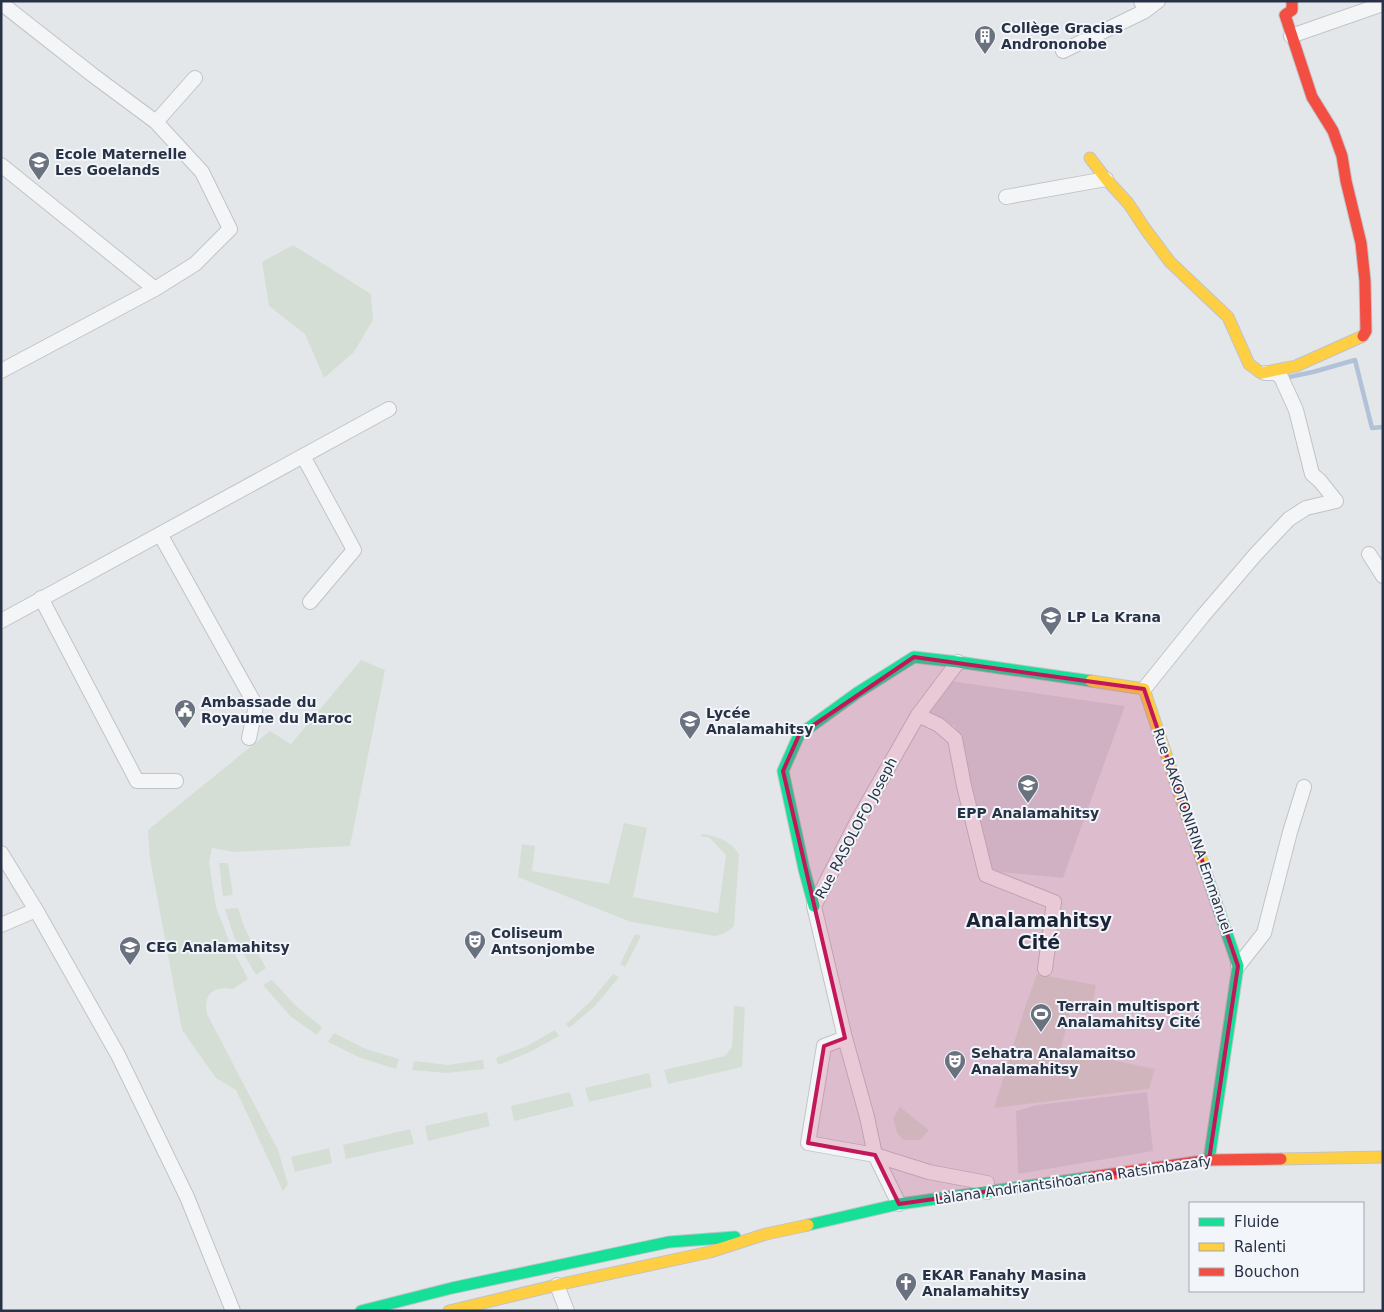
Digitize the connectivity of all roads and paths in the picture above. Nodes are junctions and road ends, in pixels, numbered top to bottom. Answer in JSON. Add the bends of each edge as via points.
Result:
{"nodes":[{"id":1,"x":1158,"y":1,"type":"edge"},
{"id":2,"x":1292,"y":1,"type":"edge"},
{"id":3,"x":3,"y":2,"type":"edge"},
{"id":4,"x":1383,"y":4,"type":"edge"},
{"id":5,"x":1143,"y":6,"type":"edge"},
{"id":6,"x":1291,"y":36,"type":"junction"},
{"id":7,"x":1063,"y":50,"type":"dead end"},
{"id":8,"x":195,"y":78,"type":"dead end"},
{"id":9,"x":156,"y":122,"type":"junction"},
{"id":10,"x":1090,"y":158,"type":"dead end"},
{"id":11,"x":1,"y":165,"type":"edge"},
{"id":12,"x":1106,"y":179,"type":"junction"},
{"id":13,"x":1006,"y":197,"type":"dead end"},
{"id":14,"x":155,"y":289,"type":"junction"},
{"id":15,"x":1,"y":371,"type":"edge"},
{"id":16,"x":1261,"y":373,"type":"junction"},
{"id":17,"x":389,"y":409,"type":"dead end"},
{"id":18,"x":302,"y":456,"type":"junction"},
{"id":19,"x":160,"y":534,"type":"junction"},
{"id":20,"x":1376,"y":558,"type":"edge"},
{"id":21,"x":1383,"y":576,"type":"edge"},
{"id":22,"x":41,"y":598,"type":"junction"},
{"id":23,"x":310,"y":602,"type":"dead end"},
{"id":24,"x":1,"y":621,"type":"edge"},
{"id":25,"x":958,"y":662,"type":"junction"},
{"id":26,"x":1144,"y":688,"type":"junction"},
{"id":27,"x":918,"y":715,"type":"junction"},
{"id":28,"x":249,"y":738,"type":"dead end"},
{"id":29,"x":176,"y":781,"type":"dead end"},
{"id":30,"x":1304,"y":788,"type":"dead end"},
{"id":31,"x":1,"y":853,"type":"edge"},
{"id":32,"x":814,"y":906,"type":"junction"},
{"id":33,"x":36,"y":910,"type":"junction"},
{"id":34,"x":1,"y":925,"type":"edge"},
{"id":35,"x":1238,"y":966,"type":"junction"},
{"id":36,"x":1045,"y":969,"type":"dead end"},
{"id":37,"x":846,"y":1038,"type":"junction"},
{"id":38,"x":875,"y":1155,"type":"junction"},
{"id":39,"x":1383,"y":1157,"type":"edge"},
{"id":40,"x":1209,"y":1160,"type":"junction"},
{"id":41,"x":988,"y":1192,"type":"junction"},
{"id":42,"x":899,"y":1204,"type":"junction"},
{"id":43,"x":766,"y":1234,"type":"junction"},
{"id":44,"x":557,"y":1285,"type":"junction"},
{"id":45,"x":233,"y":1311,"type":"edge"},
{"id":46,"x":361,"y":1311,"type":"edge"},
{"id":47,"x":449,"y":1311,"type":"edge"},
{"id":48,"x":567,"y":1311,"type":"edge"}],
"edges":[{"from":1,"to":5,"type":"street"},
{"from":2,"to":6,"type":"street","via":[[1292,10],[1285,15]]},
{"from":3,"to":9,"type":"street"},
{"from":4,"to":6,"type":"street"},
{"from":5,"to":7,"type":"street"},
{"from":6,"to":16,"type":"street","via":[[1312,96],[1333,131],[1342,156],[1361,243],[1366,331],[1362,337],[1296,366]]},
{"from":8,"to":9,"type":"street"},
{"from":9,"to":14,"type":"street","via":[[202,172],[230,229],[194,264]]},
{"from":10,"to":12,"type":"street"},
{"from":11,"to":14,"type":"street"},
{"from":12,"to":13,"type":"street"},
{"from":12,"to":16,"type":"street","via":[[1128,203],[1170,262],[1228,317],[1250,364]]},
{"from":14,"to":15,"type":"street"},
{"from":16,"to":26,"type":"street","via":[[1275,373],[1281,377],[1296,410],[1312,474],[1336,501],[1306,508],[1289,519]]},
{"from":17,"to":18,"type":"street"},
{"from":18,"to":19,"type":"street"},
{"from":18,"to":23,"type":"street","via":[[354,550]]},
{"from":19,"to":22,"type":"street"},
{"from":19,"to":28,"type":"street","via":[[256,706]]},
{"from":20,"to":21,"type":"street"},
{"from":22,"to":24,"type":"street"},
{"from":22,"to":29,"type":"street","via":[[136,781]]},
{"from":25,"to":26,"type":"street"},
{"from":25,"to":27,"type":"street","name":"Rue RASOLOFO Joseph"},
{"from":25,"to":32,"type":"street","via":[[914,657],[799,735],[783,771]]},
{"from":26,"to":35,"type":"street","name":"Rue RAKOTONIRINA Emmanuel"},
{"from":27,"to":32,"type":"street","name":"Rue RASOLOFO Joseph"},
{"from":27,"to":36,"type":"street","via":[[939,725],[955,739],[986,875],[1054,902]]},
{"from":30,"to":35,"type":"street","via":[[1264,933]]},
{"from":31,"to":33,"type":"street"},
{"from":32,"to":37,"type":"street","name":"Rue RASOLOFO Joseph"},
{"from":33,"to":34,"type":"street"},
{"from":33,"to":45,"type":"street","via":[[123,1064],[187,1197]]},
{"from":35,"to":40,"type":"street","name":"Rue RAKOTONIRINA Emmanuel"},
{"from":37,"to":38,"type":"street","name":"Rue RASOLOFO Joseph"},
{"from":37,"to":38,"type":"street","via":[[824,1046],[808,1143]]},
{"from":38,"to":41,"type":"street","via":[[929,1172],[987,1183]]},
{"from":38,"to":42,"type":"street","name":"Rue RASOLOFO Joseph"},
{"from":39,"to":40,"type":"street","name":"Làlana Andriantsihoarana Ratsimbazafy"},
{"from":40,"to":41,"type":"street","name":"Làlana Andriantsihoarana Ratsimbazafy"},
{"from":41,"to":42,"type":"street","name":"Làlana Andriantsihoarana Ratsimbazafy"},
{"from":42,"to":43,"type":"street","name":"Làlana Andriantsihoarana Ratsimbazafy"},
{"from":43,"to":44,"type":"street","name":"Làlana Andriantsihoarana Ratsimbazafy","via":[[710,1252]]},
{"from":43,"to":46,"type":"street","name":"Làlana Andriantsihoarana Ratsimbazafy","via":[[669,1242],[452,1288]]},
{"from":44,"to":47,"type":"street","name":"Làlana Andriantsihoarana Ratsimbazafy"},
{"from":44,"to":48,"type":"street"}]}
